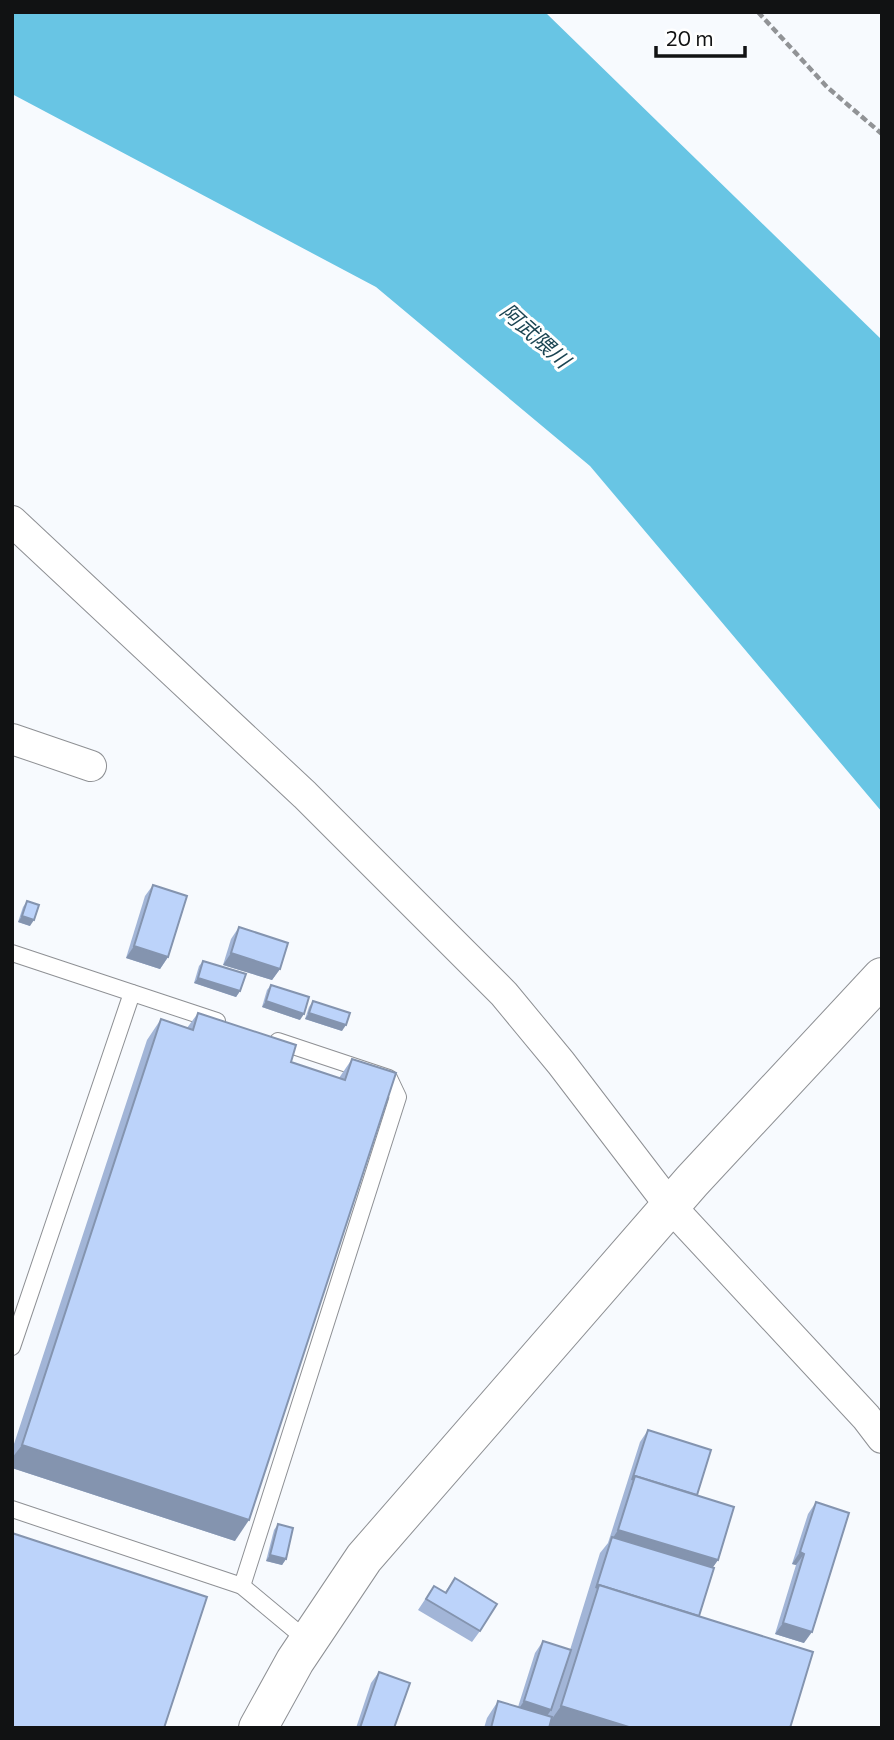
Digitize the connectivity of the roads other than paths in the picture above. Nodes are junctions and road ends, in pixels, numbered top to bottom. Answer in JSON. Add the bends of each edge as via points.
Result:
{"nodes":[{"id":1,"x":12,"y":521,"type":"edge"},
{"id":2,"x":12,"y":739,"type":"edge"},
{"id":3,"x":91,"y":766,"type":"dead end"},
{"id":4,"x":12,"y":953,"type":"edge"},
{"id":5,"x":882,"y":977,"type":"edge"},
{"id":6,"x":132,"y":993,"type":"junction"},
{"id":7,"x":235,"y":1027,"type":"edge"},
{"id":8,"x":261,"y":1035,"type":"edge"},
{"id":9,"x":681,"y":1194,"type":"junction"},
{"id":10,"x":12,"y":1347,"type":"edge"},
{"id":11,"x":882,"y":1438,"type":"edge"},
{"id":12,"x":12,"y":1509,"type":"edge"},
{"id":13,"x":242,"y":1586,"type":"junction"},
{"id":14,"x":308,"y":1641,"type":"junction"},
{"id":15,"x":258,"y":1728,"type":"edge"}],
"edges":[{"from":1,"to":9,"type":"street","via":[[305,795],[504,994]]},
{"from":2,"to":3,"type":"street"},
{"from":4,"to":6,"type":"lane"},
{"from":5,"to":9,"type":"street"},
{"from":6,"to":7,"type":"lane"},
{"from":6,"to":10,"type":"lane"},
{"from":8,"to":13,"type":"lane","via":[[389,1078],[398,1097]]},
{"from":9,"to":11,"type":"street"},
{"from":9,"to":14,"type":"street","via":[[363,1558]]},
{"from":12,"to":13,"type":"lane"},
{"from":13,"to":14,"type":"lane"},
{"from":14,"to":15,"type":"street"}]}
